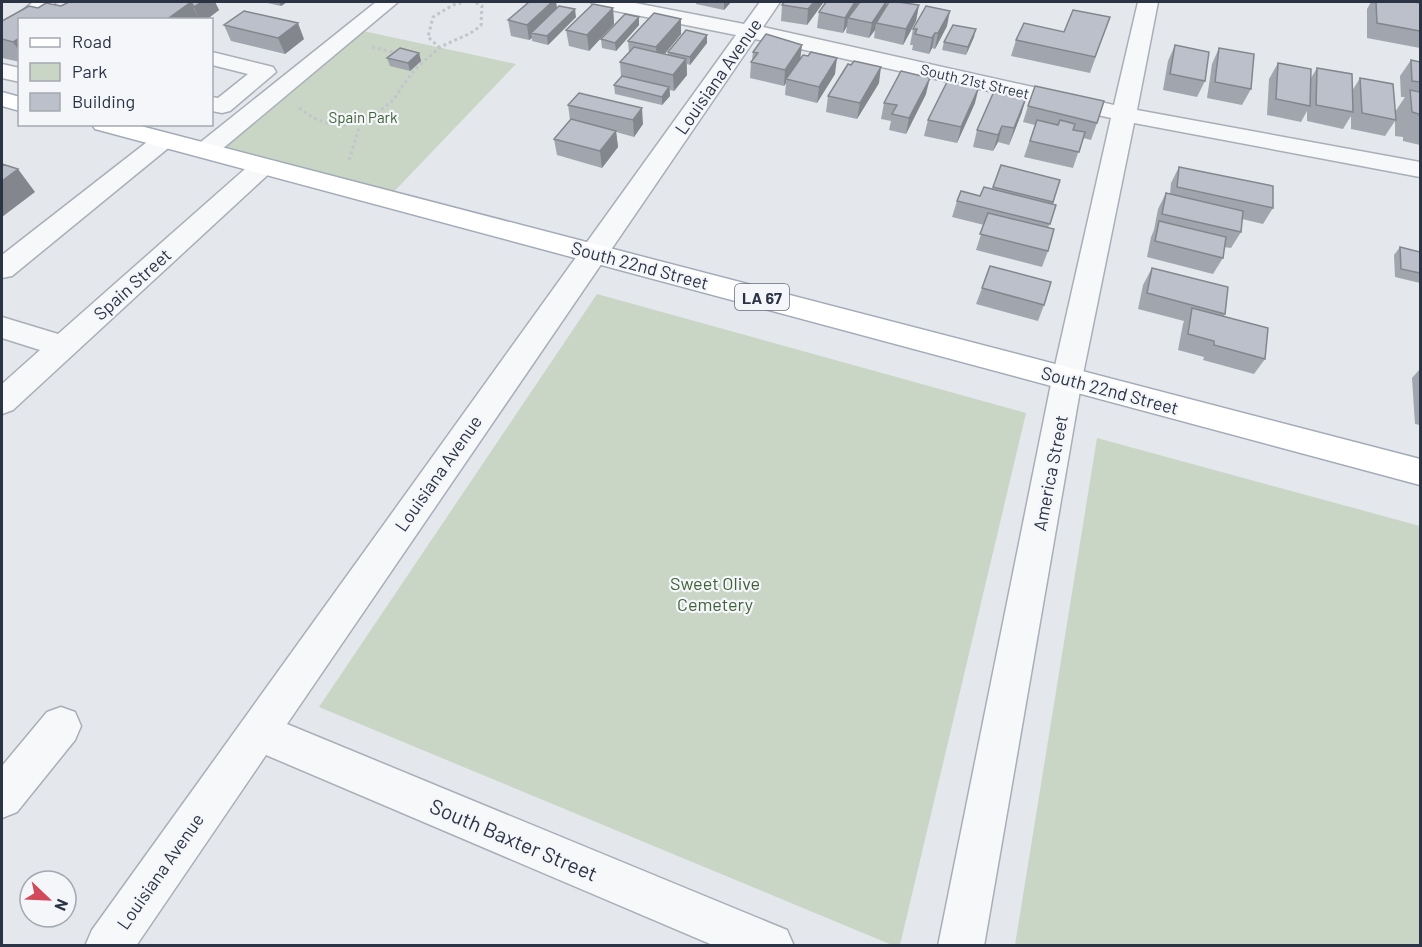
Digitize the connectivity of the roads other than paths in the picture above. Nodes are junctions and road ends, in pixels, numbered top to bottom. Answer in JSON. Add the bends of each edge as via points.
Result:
{"nodes":[{"id":1,"x":46,"y":2,"type":"edge"},
{"id":2,"x":388,"y":2,"type":"edge"},
{"id":3,"x":601,"y":2,"type":"edge"},
{"id":4,"x":770,"y":2,"type":"edge"},
{"id":5,"x":1148,"y":2,"type":"edge"},
{"id":6,"x":23,"y":18,"type":"edge"},
{"id":7,"x":18,"y":21,"type":"edge"},
{"id":8,"x":750,"y":31,"type":"junction"},
{"id":9,"x":2,"y":33,"type":"edge"},
{"id":10,"x":213,"y":59,"type":"edge"},
{"id":11,"x":2,"y":71,"type":"edge"},
{"id":12,"x":18,"y":75,"type":"edge"},
{"id":13,"x":213,"y":104,"type":"edge"},
{"id":14,"x":1123,"y":114,"type":"junction"},
{"id":15,"x":111,"y":126,"type":"edge"},
{"id":16,"x":164,"y":140,"type":"junction"},
{"id":17,"x":206,"y":150,"type":"junction"},
{"id":18,"x":263,"y":166,"type":"junction"},
{"id":19,"x":1420,"y":170,"type":"edge"},
{"id":20,"x":593,"y":252,"type":"junction"},
{"id":21,"x":2,"y":269,"type":"edge"},
{"id":22,"x":2,"y":327,"type":"edge"},
{"id":23,"x":63,"y":347,"type":"junction"},
{"id":24,"x":1067,"y":379,"type":"junction"},
{"id":25,"x":2,"y":402,"type":"edge"},
{"id":26,"x":1420,"y":472,"type":"edge"},
{"id":27,"x":61,"y":726,"type":"dead end"},
{"id":28,"x":258,"y":732,"type":"junction"},
{"id":29,"x":2,"y":797,"type":"edge"},
{"id":30,"x":108,"y":945,"type":"edge"},
{"id":31,"x":771,"y":945,"type":"edge"},
{"id":32,"x":961,"y":945,"type":"edge"}],
"edges":[{"from":1,"to":6,"type":"street"},
{"from":2,"to":17,"type":"street"},
{"from":3,"to":8,"type":"street","name":"South 21st Street"},
{"from":4,"to":8,"type":"street","name":"Louisiana Avenue"},
{"from":5,"to":14,"type":"street","name":"America Street"},
{"from":7,"to":9,"type":"street"},
{"from":8,"to":14,"type":"street","name":"South 21st Street"},
{"from":8,"to":20,"type":"street","name":"Louisiana Avenue"},
{"from":10,"to":13,"type":"street","via":[[265,72],[222,106]]},
{"from":11,"to":12,"type":"street"},
{"from":14,"to":19,"type":"street","name":"South 21st Street"},
{"from":14,"to":24,"type":"street","name":"America Street"},
{"from":15,"to":16,"type":"main road","name":"South 22nd Street","number":"LA 67"},
{"from":16,"to":17,"type":"main road","name":"South 22nd Street","number":"LA 67"},
{"from":16,"to":21,"type":"street"},
{"from":17,"to":18,"type":"main road","name":"South 22nd Street","number":"LA 67"},
{"from":18,"to":20,"type":"main road","name":"South 22nd Street","number":"LA 67"},
{"from":18,"to":23,"type":"street","name":"Spain Street"},
{"from":20,"to":24,"type":"main road","name":"South 22nd Street","number":"LA 67"},
{"from":20,"to":28,"type":"street","name":"Louisiana Avenue"},
{"from":22,"to":23,"type":"street"},
{"from":23,"to":25,"type":"street","name":"Spain Street"},
{"from":24,"to":26,"type":"main road","name":"South 22nd Street","number":"LA 67"},
{"from":24,"to":32,"type":"street","name":"America Street"},
{"from":27,"to":29,"type":"street"},
{"from":28,"to":30,"type":"street","name":"Louisiana Avenue"},
{"from":28,"to":31,"type":"street","name":"South Baxter Street"}]}
